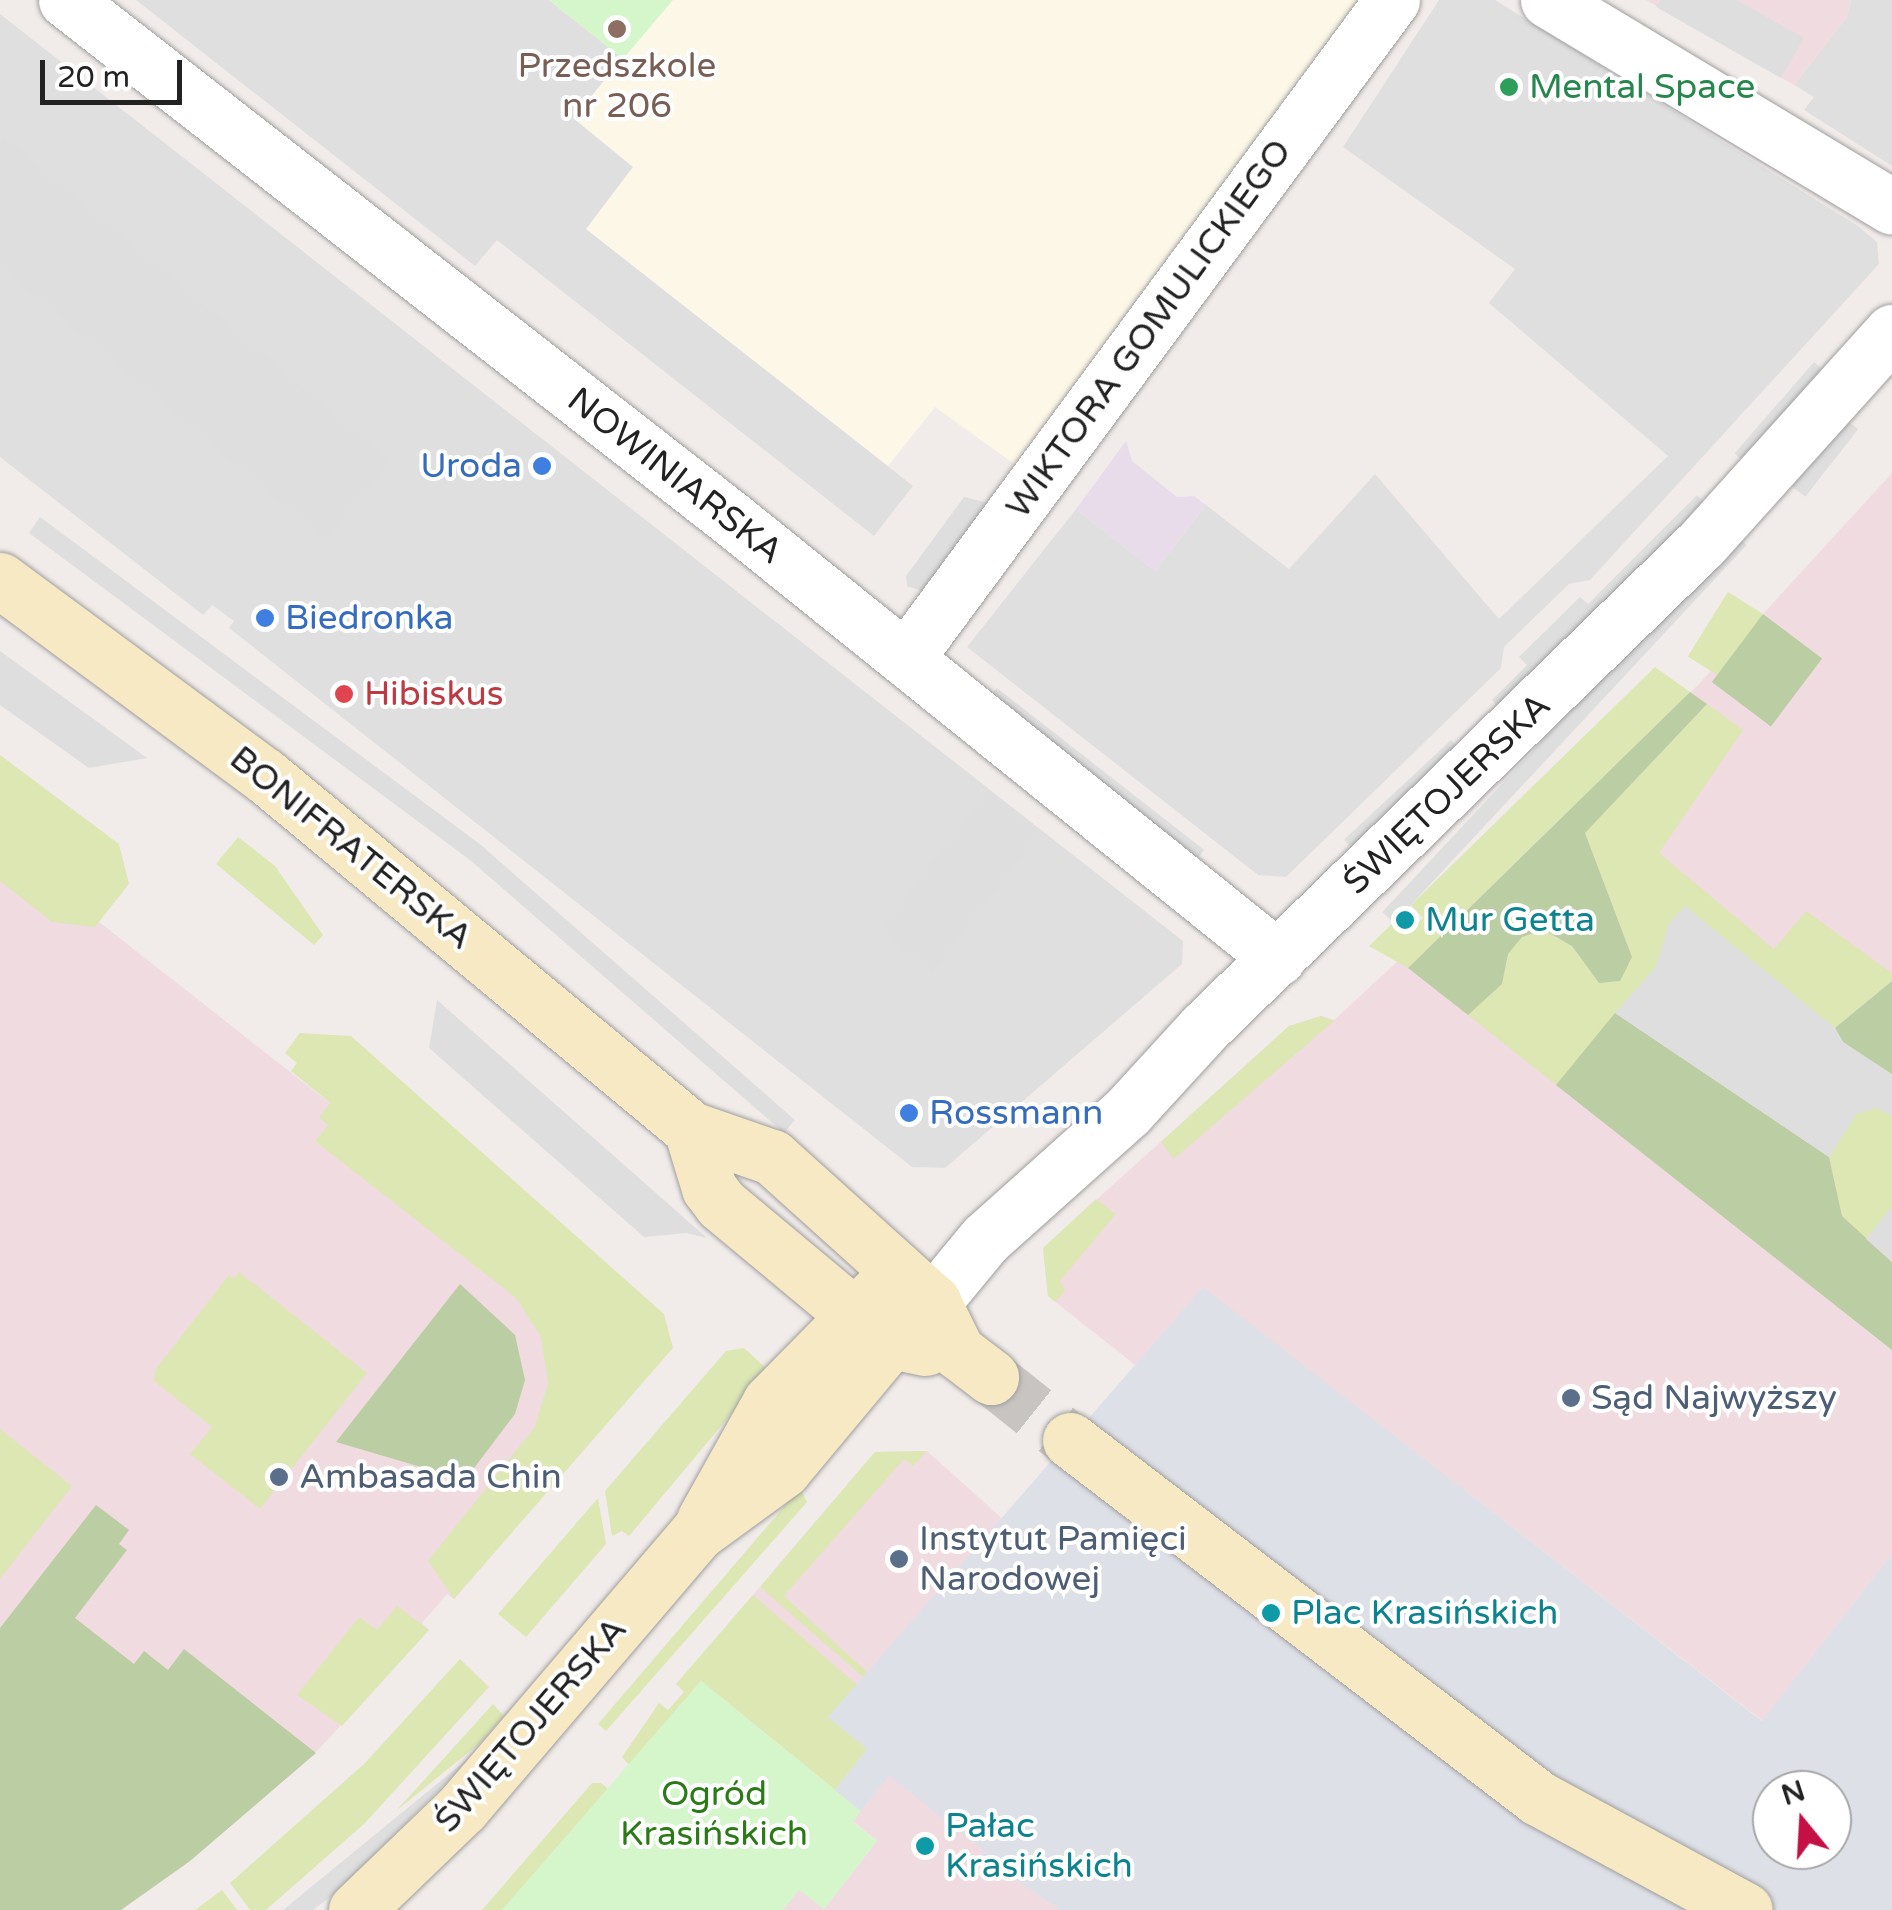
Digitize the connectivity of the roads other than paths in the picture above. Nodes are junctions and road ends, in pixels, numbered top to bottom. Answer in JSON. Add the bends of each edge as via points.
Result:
{"nodes":[{"id":1,"x":66,"y":0,"type":"edge"},
{"id":2,"x":1392,"y":0,"type":"edge"},
{"id":3,"x":1548,"y":0,"type":"edge"},
{"id":4,"x":1892,"y":207,"type":"edge"},
{"id":5,"x":1886,"y":350,"type":"edge"},
{"id":6,"x":0,"y":580,"type":"edge"},
{"id":7,"x":906,"y":658,"type":"junction"},
{"id":8,"x":1278,"y":958,"type":"junction"},
{"id":9,"x":691,"y":1128,"type":"junction"},
{"id":10,"x":918,"y":1287,"type":"junction"},
{"id":11,"x":872,"y":1328,"type":"junction"},
{"id":12,"x":1070,"y":1440,"type":"tunnel mouth"},
{"id":13,"x":356,"y":1910,"type":"edge"},
{"id":14,"x":1744,"y":1910,"type":"edge"}],
"edges":[{"from":1,"to":7,"type":"street","name":"NOWINIARSKA"},
{"from":2,"to":7,"type":"street","name":"WIKTORA GOMULICKIEGO"},
{"from":3,"to":4,"type":"street"},
{"from":5,"to":8,"type":"street","name":"ŚWIĘTOJERSKA","via":[[1702,544]]},
{"from":6,"to":9,"type":"street","name":"BONIFRATERSKA","via":[[264,775]]},
{"from":7,"to":8,"type":"street","name":"NOWINIARSKA"},
{"from":8,"to":10,"type":"street","name":"ŚWIĘTOJERSKA","via":[[1128,1112],[986,1239],[934,1250]]},
{"from":9,"to":10,"type":"street","name":"BONIFRATERSKA","via":[[772,1157]]},
{"from":9,"to":11,"type":"street","via":[[709,1188],[721,1204]]},
{"from":10,"to":11,"type":"street","name":"ŚWIĘTOJERSKA"},
{"from":10,"to":11,"type":"street","via":[[974,1364]]},
{"from":11,"to":13,"type":"street","name":"ŚWIĘTOJERSKA","via":[[770,1402],[698,1532],[462,1808]]},
{"from":12,"to":14,"type":"street","via":[[1538,1798]]}]}
